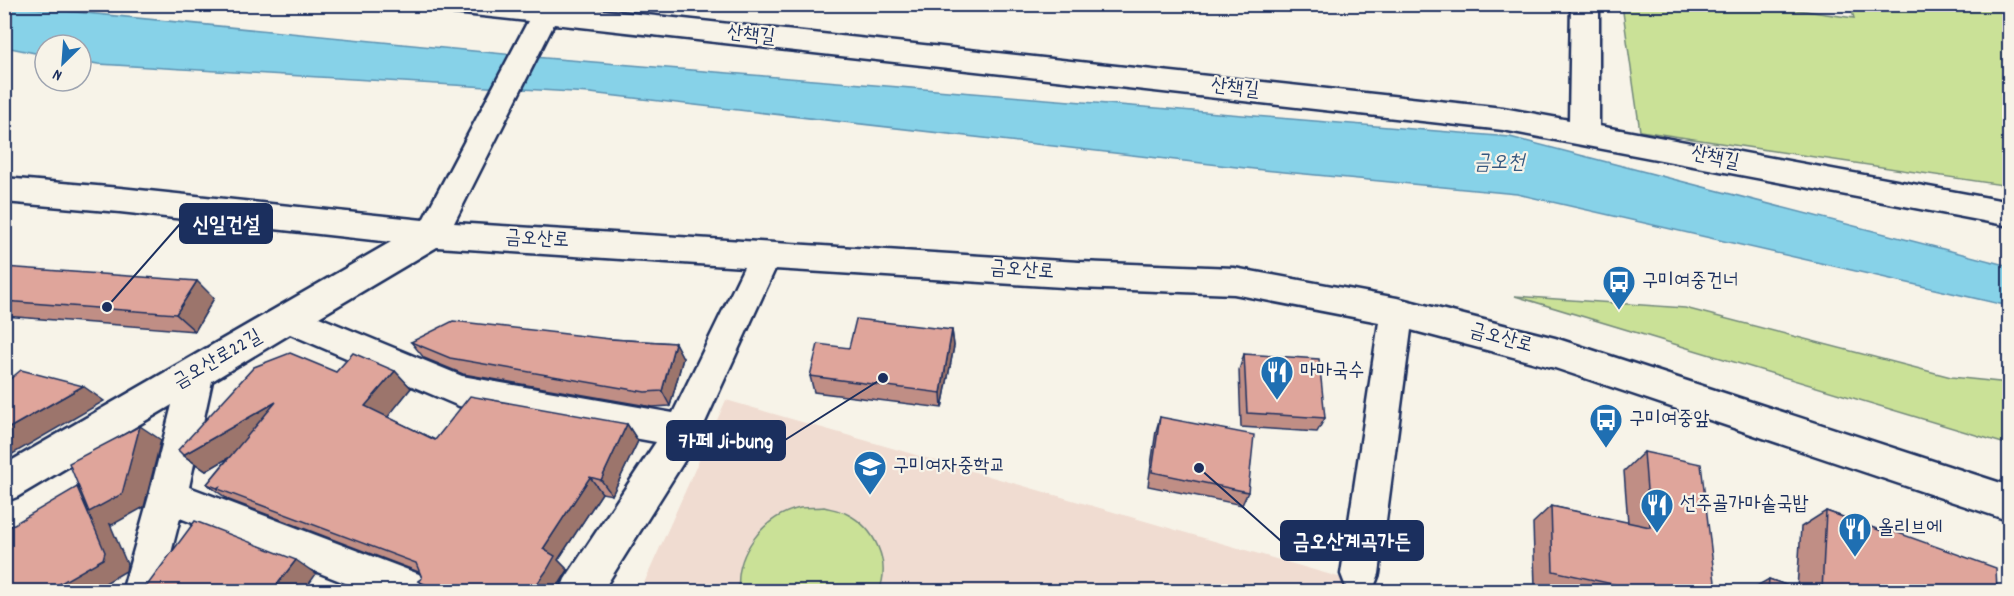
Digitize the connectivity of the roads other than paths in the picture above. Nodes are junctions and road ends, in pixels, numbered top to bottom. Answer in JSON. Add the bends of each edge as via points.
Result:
{"nodes":[{"id":1,"x":454,"y":4,"type":"edge"},
{"id":2,"x":1585,"y":4,"type":"edge"},
{"id":3,"x":546,"y":15,"type":"junction"},
{"id":4,"x":1584,"y":134,"type":"junction"},
{"id":5,"x":4,"y":190,"type":"edge"},
{"id":6,"x":2010,"y":214,"type":"edge"},
{"id":7,"x":432,"y":234,"type":"junction"},
{"id":8,"x":766,"y":254,"type":"junction"},
{"id":9,"x":1397,"y":312,"type":"junction"},
{"id":10,"x":289,"y":320,"type":"junction"},
{"id":11,"x":197,"y":372,"type":"junction"},
{"id":12,"x":683,"y":430,"type":"junction"},
{"id":13,"x":4,"y":485,"type":"edge"},
{"id":14,"x":168,"y":496,"type":"junction"},
{"id":15,"x":2010,"y":504,"type":"edge"},
{"id":16,"x":1360,"y":573,"type":"dead end"},
{"id":17,"x":141,"y":591,"type":"edge"},
{"id":18,"x":418,"y":591,"type":"edge"},
{"id":19,"x":579,"y":591,"type":"edge"}],
"edges":[{"from":1,"to":3,"type":"street","name":"산책길"},
{"from":2,"to":4,"type":"street"},
{"from":3,"to":4,"type":"street","name":"산책길","via":[[1492,118]]},
{"from":3,"to":7,"type":"street"},
{"from":4,"to":6,"type":"street","name":"산책길"},
{"from":5,"to":7,"type":"street","name":"금오산로"},
{"from":7,"to":8,"type":"street","name":"금오산로"},
{"from":7,"to":10,"type":"street","name":"금오산로22길"},
{"from":8,"to":9,"type":"street","name":"금오산로","via":[[1234,281]]},
{"from":8,"to":12,"type":"street"},
{"from":9,"to":15,"type":"street","name":"금오산로","via":[[1556,353]]},
{"from":9,"to":16,"type":"street"},
{"from":10,"to":11,"type":"street","name":"금오산로22길"},
{"from":10,"to":12,"type":"street","via":[[459,391]]},
{"from":11,"to":13,"type":"street","name":"금오산로22길"},
{"from":11,"to":14,"type":"street"},
{"from":12,"to":19,"type":"street"},
{"from":14,"to":17,"type":"street"},
{"from":14,"to":18,"type":"street"}]}
